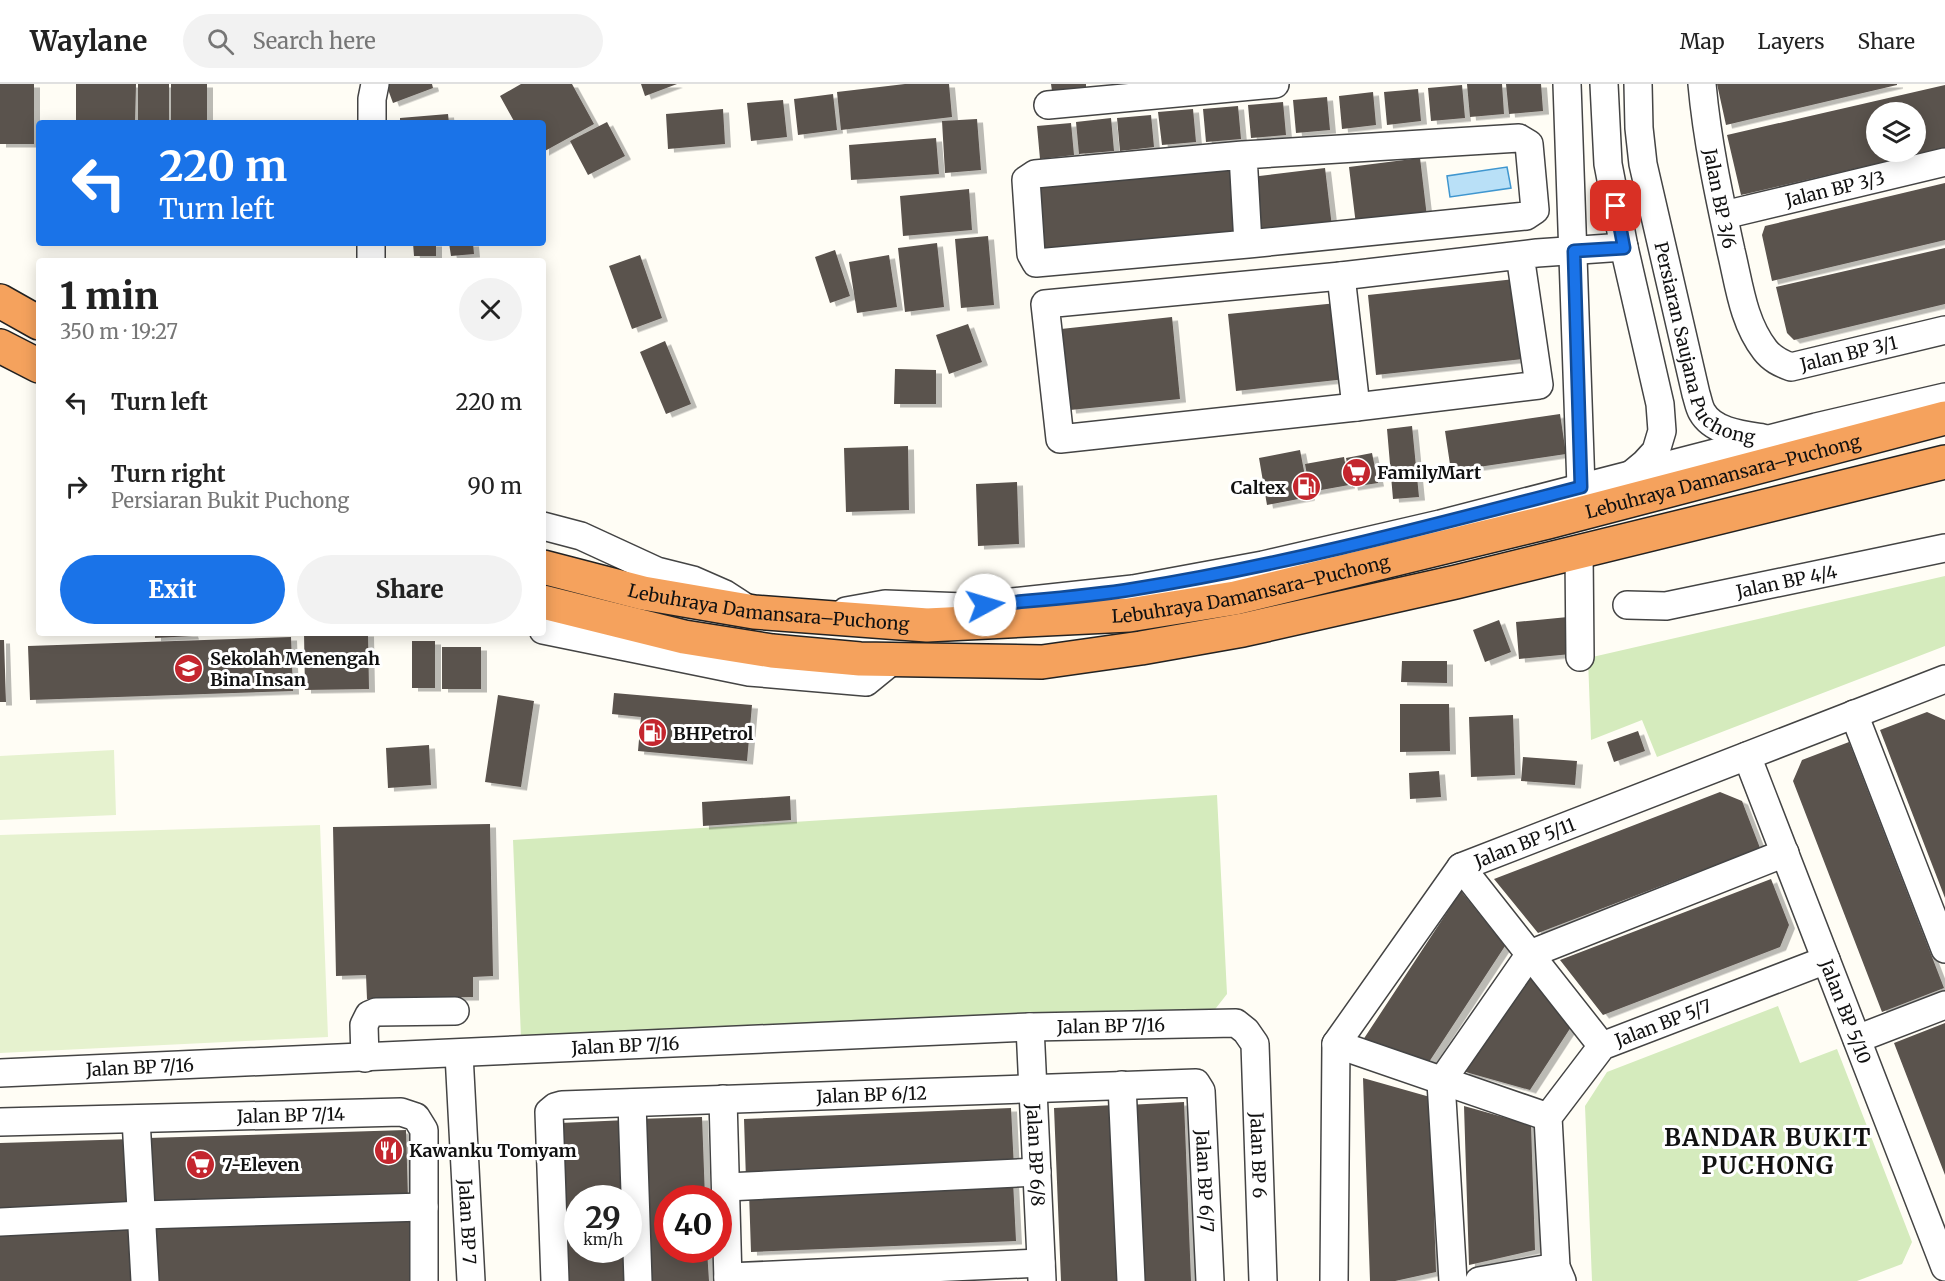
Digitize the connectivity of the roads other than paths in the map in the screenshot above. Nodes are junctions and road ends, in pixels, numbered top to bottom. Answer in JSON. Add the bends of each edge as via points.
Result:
{"nodes":[{"id":1,"x":375,"y":84,"type":"edge"},
{"id":2,"x":1275,"y":84,"type":"edge"},
{"id":3,"x":1568,"y":84,"type":"edge"},
{"id":4,"x":1604,"y":84,"type":"edge"},
{"id":5,"x":1638,"y":84,"type":"edge"},
{"id":6,"x":1702,"y":84,"type":"edge"},
{"id":7,"x":1048,"y":105,"type":"dead end"},
{"id":8,"x":372,"y":120,"type":"edge"},
{"id":9,"x":1243,"y":155,"type":"junction"},
{"id":10,"x":1945,"y":162,"type":"edge"},
{"id":11,"x":1608,"y":164,"type":"junction"},
{"id":12,"x":1571,"y":167,"type":"junction"},
{"id":13,"x":1531,"y":169,"type":"junction"},
{"id":14,"x":1724,"y":216,"type":"junction"},
{"id":15,"x":1248,"y":244,"type":"junction"},
{"id":16,"x":1624,"y":248,"type":"junction"},
{"id":17,"x":1574,"y":251,"type":"junction"},
{"id":18,"x":1520,"y":255,"type":"junction"},
{"id":19,"x":1341,"y":276,"type":"junction"},
{"id":20,"x":0,"y":301,"type":"edge"},
{"id":21,"x":1745,"y":312,"type":"joint"},
{"id":22,"x":36,"y":321,"type":"edge"},
{"id":23,"x":1945,"y":330,"type":"edge"},
{"id":24,"x":1945,"y":397,"type":"edge"},
{"id":25,"x":1356,"y":407,"type":"junction"},
{"id":26,"x":1945,"y":418,"type":"edge"},
{"id":27,"x":1770,"y":439,"type":"junction"},
{"id":28,"x":1945,"y":462,"type":"edge"},
{"id":29,"x":1632,"y":473,"type":"junction"},
{"id":30,"x":1581,"y":487,"type":"junction"},
{"id":31,"x":546,"y":527,"type":"edge"},
{"id":32,"x":1945,"y":548,"type":"edge"},
{"id":33,"x":1579,"y":552,"type":"junction"},
{"id":34,"x":546,"y":568,"type":"edge"},
{"id":35,"x":546,"y":603,"type":"edge"},
{"id":36,"x":1627,"y":605,"type":"dead end"},
{"id":37,"x":754,"y":612,"type":"junction"},
{"id":38,"x":815,"y":616,"type":"junction"},
{"id":39,"x":546,"y":631,"type":"edge"},
{"id":40,"x":1580,"y":657,"type":"dead end"},
{"id":41,"x":893,"y":660,"type":"junction"},
{"id":42,"x":1945,"y":679,"type":"edge"},
{"id":43,"x":1854,"y":714,"type":"junction"},
{"id":44,"x":1747,"y":756,"type":"junction"},
{"id":45,"x":1785,"y":853,"type":"junction"},
{"id":46,"x":1461,"y":867,"type":"junction"},
{"id":47,"x":1945,"y":949,"type":"edge"},
{"id":48,"x":1530,"y":954,"type":"junction"},
{"id":49,"x":1826,"y":960,"type":"junction"},
{"id":50,"x":1945,"y":1005,"type":"edge"},
{"id":51,"x":455,"y":1011,"type":"dead end"},
{"id":52,"x":1030,"y":1027,"type":"junction"},
{"id":53,"x":1246,"y":1031,"type":"joint"},
{"id":54,"x":1857,"y":1039,"type":"junction"},
{"id":55,"x":1336,"y":1044,"type":"junction"},
{"id":56,"x":1602,"y":1046,"type":"junction"},
{"id":57,"x":459,"y":1054,"type":"junction"},
{"id":58,"x":365,"y":1058,"type":"junction"},
{"id":59,"x":0,"y":1073,"type":"edge"},
{"id":60,"x":1442,"y":1082,"type":"junction"},
{"id":61,"x":1196,"y":1083,"type":"joint"},
{"id":62,"x":1122,"y":1085,"type":"junction"},
{"id":63,"x":1033,"y":1089,"type":"junction"},
{"id":64,"x":723,"y":1099,"type":"junction"},
{"id":65,"x":632,"y":1103,"type":"junction"},
{"id":66,"x":1548,"y":1117,"type":"junction"},
{"id":67,"x":136,"y":1119,"type":"junction"},
{"id":68,"x":0,"y":1122,"type":"edge"},
{"id":69,"x":1037,"y":1173,"type":"junction"},
{"id":70,"x":726,"y":1185,"type":"edge"},
{"id":71,"x":732,"y":1186,"type":"edge"},
{"id":72,"x":424,"y":1207,"type":"junction"},
{"id":73,"x":142,"y":1215,"type":"junction"},
{"id":74,"x":0,"y":1222,"type":"edge"},
{"id":75,"x":728,"y":1263,"type":"edge"},
{"id":76,"x":1945,"y":1267,"type":"edge"},
{"id":77,"x":1041,"y":1272,"type":"edge"},
{"id":78,"x":1559,"y":1274,"type":"edge"},
{"id":79,"x":728,"y":1279,"type":"edge"},
{"id":80,"x":145,"y":1281,"type":"edge"},
{"id":81,"x":424,"y":1281,"type":"edge"},
{"id":82,"x":471,"y":1281,"type":"edge"},
{"id":83,"x":555,"y":1281,"type":"edge"},
{"id":84,"x":638,"y":1281,"type":"edge"},
{"id":85,"x":1131,"y":1281,"type":"edge"},
{"id":86,"x":1210,"y":1281,"type":"edge"},
{"id":87,"x":1263,"y":1281,"type":"edge"},
{"id":88,"x":1334,"y":1281,"type":"edge"},
{"id":89,"x":1453,"y":1281,"type":"edge"},
{"id":90,"x":1479,"y":1281,"type":"edge"}],
"edges":[{"from":1,"to":8,"type":"street"},
{"from":2,"to":7,"type":"street"},
{"from":3,"to":12,"type":"street"},
{"from":4,"to":11,"type":"street","name":"Persiaran Saujana Puchong"},
{"from":5,"to":27,"type":"street","name":"Persiaran Saujana Puchong","via":[[1643,164],[1702,413],[1722,429]]},
{"from":6,"to":14,"type":"street","name":"Jalan BP 3/6"},
{"from":9,"to":13,"type":"street","via":[[1519,138],[1529,144]]},
{"from":9,"to":15,"type":"street"},
{"from":9,"to":15,"type":"street","via":[[1035,174],[1026,180],[1031,254],[1036,263]]},
{"from":10,"to":14,"type":"street","name":"Jalan BP 3/3"},
{"from":11,"to":12,"type":"street"},
{"from":11,"to":16,"type":"street","name":"Persiaran Saujana Puchong"},
{"from":12,"to":13,"type":"street"},
{"from":12,"to":17,"type":"street"},
{"from":13,"to":15,"type":"street","via":[[1535,210],[1526,216]]},
{"from":14,"to":21,"type":"street","name":"Jalan BP 3/6"},
{"from":16,"to":17,"type":"street"},
{"from":16,"to":29,"type":"street","name":"Persiaran Saujana Puchong","via":[[1660,404],[1662,431],[1656,451]]},
{"from":17,"to":18,"type":"street"},
{"from":17,"to":30,"type":"street"},
{"from":18,"to":19,"type":"street"},
{"from":18,"to":25,"type":"street","via":[[1539,385]]},
{"from":19,"to":25,"type":"street"},
{"from":19,"to":25,"type":"street","via":[[1045,304],[1060,439]]},
{"from":20,"to":22,"type":"highway"},
{"from":21,"to":23,"type":"street","name":"Jalan BP 3/1","via":[[1765,349],[1778,363],[1791,367]]},
{"from":24,"to":27,"type":"street"},
{"from":26,"to":38,"type":"highway","name":"Lebuhraya Damansara–Puchong","via":[[1548,522],[1235,598],[1129,615],[939,625]]},
{"from":27,"to":29,"type":"street"},
{"from":28,"to":33,"type":"highway","name":"Lebuhraya Damansara–Puchong"},
{"from":29,"to":30,"type":"street"},
{"from":30,"to":38,"type":"street","via":[[1274,562],[1133,589],[964,607],[885,604]]},
{"from":31,"to":37,"type":"street","via":[[581,536],[657,571],[693,580]]},
{"from":32,"to":36,"type":"street","name":"Jalan BP 4/4","via":[[1666,606]]},
{"from":33,"to":40,"type":"street"},
{"from":33,"to":41,"type":"highway","name":"Lebuhraya Damansara–Puchong","via":[[1243,630],[1142,648],[1042,662]]},
{"from":34,"to":37,"type":"highway","name":"Lebuhraya Damansara–Puchong","via":[[643,593]]},
{"from":35,"to":41,"type":"highway","name":"Lebuhraya Damansara–Puchong","via":[[684,637],[772,651]]},
{"from":37,"to":38,"type":"highway","name":"Lebuhraya Damansara–Puchong"},
{"from":39,"to":41,"type":"street","via":[[760,673],[866,682]]},
{"from":42,"to":43,"type":"street","name":"Jalan BP 5/11"},
{"from":43,"to":44,"type":"street","name":"Jalan BP 5/11"},
{"from":43,"to":47,"type":"street"},
{"from":44,"to":45,"type":"street","name":"Jalan BP 5/10"},
{"from":44,"to":46,"type":"street","name":"Jalan BP 5/11"},
{"from":45,"to":48,"type":"street"},
{"from":45,"to":49,"type":"street","name":"Jalan BP 5/10"},
{"from":46,"to":48,"type":"street"},
{"from":46,"to":55,"type":"street","name":"Jalan BP 5/11"},
{"from":48,"to":56,"type":"street"},
{"from":48,"to":60,"type":"street"},
{"from":49,"to":54,"type":"street","name":"Jalan BP 5/10"},
{"from":49,"to":56,"type":"street","name":"Jalan BP 5/7"},
{"from":50,"to":54,"type":"street"},
{"from":51,"to":58,"type":"street","via":[[369,1015],[364,1025]]},
{"from":52,"to":53,"type":"street","name":"Jalan BP 7/16","via":[[1236,1023]]},
{"from":52,"to":57,"type":"street","name":"Jalan BP 7/16"},
{"from":52,"to":63,"type":"street","name":"Jalan BP 6/8"},
{"from":53,"to":87,"type":"street","name":"Jalan BP 6","via":[[1255,1044]]},
{"from":54,"to":76,"type":"street","name":"Jalan BP 5/10"},
{"from":55,"to":60,"type":"street"},
{"from":55,"to":88,"type":"street"},
{"from":56,"to":66,"type":"street","name":"Jalan BP 5/7"},
{"from":57,"to":58,"type":"street","name":"Jalan BP 7/16"},
{"from":57,"to":82,"type":"street","name":"Jalan BP 7"},
{"from":58,"to":59,"type":"street","name":"Jalan BP 7/16"},
{"from":60,"to":66,"type":"street"},
{"from":60,"to":89,"type":"street"},
{"from":61,"to":62,"type":"street","name":"Jalan BP 6/12"},
{"from":61,"to":86,"type":"street","name":"Jalan BP 6/7","via":[[1201,1091]]},
{"from":62,"to":63,"type":"street","name":"Jalan BP 6/12"},
{"from":62,"to":85,"type":"street"},
{"from":63,"to":64,"type":"street","name":"Jalan BP 6/12"},
{"from":63,"to":69,"type":"street","name":"Jalan BP 6/8"},
{"from":64,"to":65,"type":"street","name":"Jalan BP 6/12"},
{"from":64,"to":70,"type":"street"},
{"from":65,"to":83,"type":"street","name":"Jalan BP 6/12","via":[[562,1105],[549,1112]]},
{"from":65,"to":84,"type":"street"},
{"from":66,"to":78,"type":"street"},
{"from":67,"to":68,"type":"street","name":"Jalan BP 7/14"},
{"from":67,"to":72,"type":"street","name":"Jalan BP 7/14","via":[[401,1112],[416,1117],[424,1130]]},
{"from":67,"to":73,"type":"street"},
{"from":69,"to":71,"type":"street"},
{"from":69,"to":77,"type":"street","name":"Jalan BP 6/8"},
{"from":72,"to":73,"type":"street"},
{"from":72,"to":81,"type":"street","name":"Jalan BP 7/14"},
{"from":73,"to":74,"type":"street"},
{"from":73,"to":80,"type":"street"},
{"from":75,"to":79,"type":"street"},
{"from":77,"to":79,"type":"street"},
{"from":78,"to":90,"type":"street"}]}
